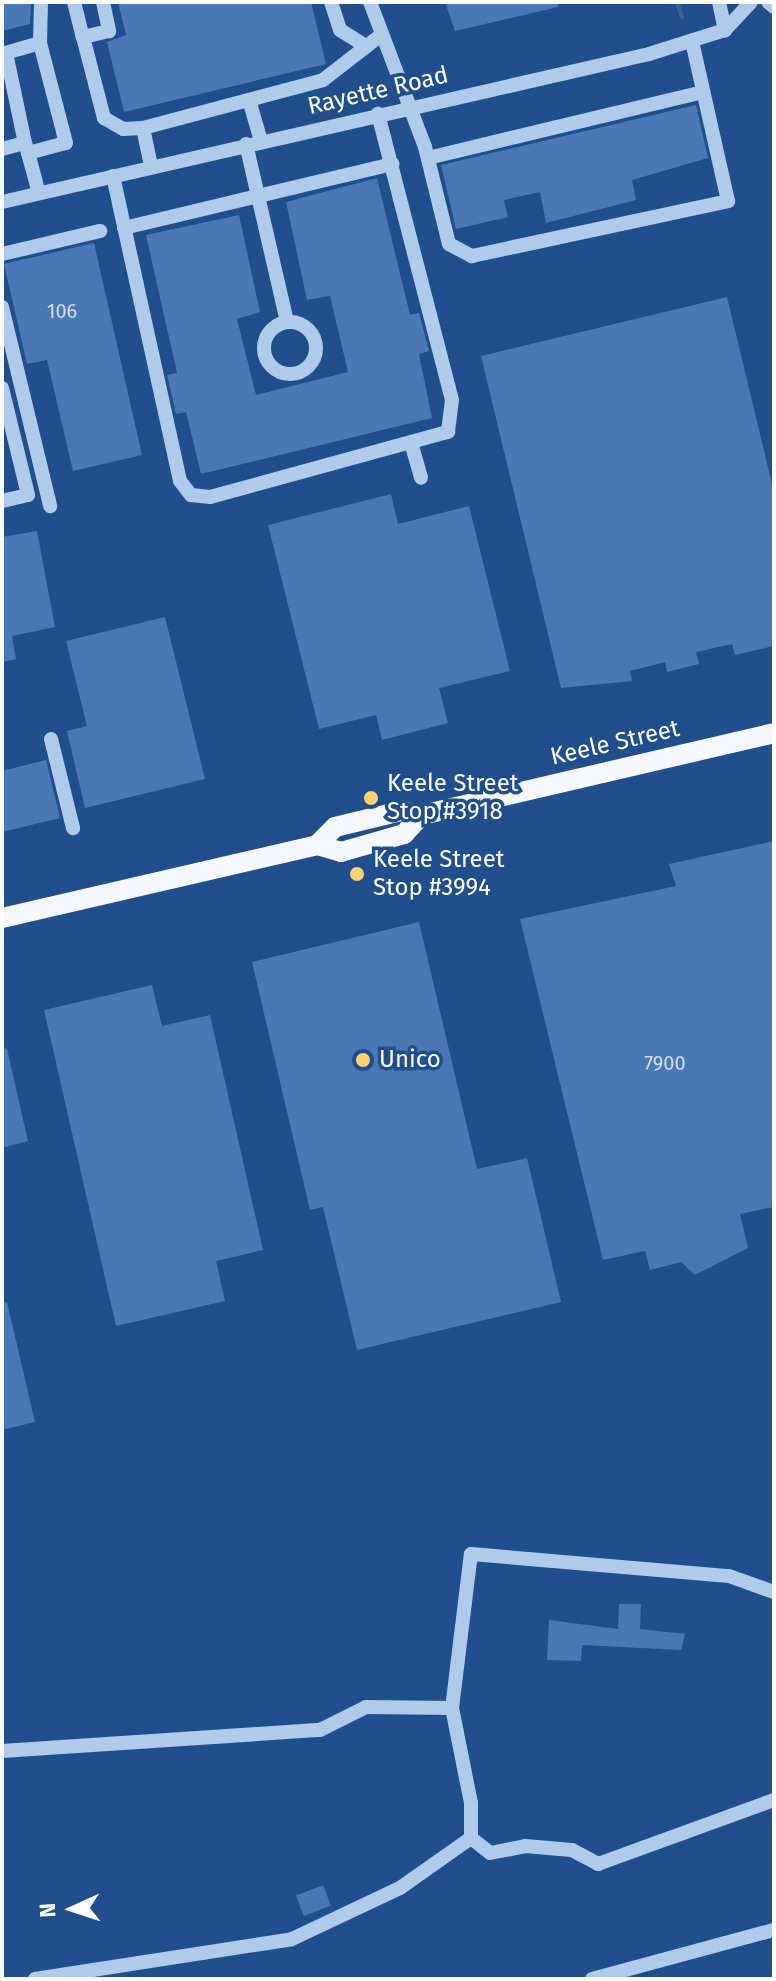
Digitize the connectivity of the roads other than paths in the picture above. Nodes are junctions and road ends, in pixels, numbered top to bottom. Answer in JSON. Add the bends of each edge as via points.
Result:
{"nodes":[{"id":1,"x":41,"y":2,"type":"edge"},
{"id":2,"x":74,"y":2,"type":"edge"},
{"id":3,"x":103,"y":2,"type":"edge"},
{"id":4,"x":331,"y":2,"type":"edge"},
{"id":5,"x":370,"y":2,"type":"edge"},
{"id":6,"x":719,"y":2,"type":"edge"},
{"id":7,"x":751,"y":2,"type":"edge"},
{"id":8,"x":768,"y":2,"type":"edge"},
{"id":9,"x":774,"y":7,"type":"edge"},
{"id":10,"x":725,"y":30,"type":"junction"},
{"id":11,"x":381,"y":35,"type":"junction"},
{"id":12,"x":83,"y":37,"type":"junction"},
{"id":13,"x":692,"y":41,"type":"junction"},
{"id":14,"x":40,"y":43,"type":"junction"},
{"id":15,"x":366,"y":46,"type":"junction"},
{"id":16,"x":703,"y":92,"type":"junction"},
{"id":17,"x":249,"y":100,"type":"junction"},
{"id":18,"x":406,"y":107,"type":"junction"},
{"id":19,"x":378,"y":113,"type":"junction"},
{"id":20,"x":143,"y":128,"type":"junction"},
{"id":21,"x":261,"y":141,"type":"junction"},
{"id":22,"x":246,"y":144,"type":"junction"},
{"id":23,"x":27,"y":148,"type":"junction"},
{"id":24,"x":2,"y":149,"type":"edge"},
{"id":25,"x":428,"y":158,"type":"junction"},
{"id":26,"x":392,"y":164,"type":"junction"},
{"id":27,"x":151,"y":167,"type":"junction"},
{"id":28,"x":113,"y":176,"type":"junction"},
{"id":29,"x":39,"y":193,"type":"junction"},
{"id":30,"x":257,"y":195,"type":"junction"},
{"id":31,"x":2,"y":202,"type":"edge"},
{"id":32,"x":124,"y":228,"type":"junction"},
{"id":33,"x":100,"y":231,"type":"dead end"},
{"id":34,"x":2,"y":254,"type":"edge"},
{"id":35,"x":2,"y":307,"type":"edge"},
{"id":36,"x":287,"y":321,"type":"dead end"},
{"id":37,"x":2,"y":388,"type":"edge"},
{"id":38,"x":412,"y":446,"type":"junction"},
{"id":39,"x":421,"y":478,"type":"dead end"},
{"id":40,"x":2,"y":501,"type":"edge"},
{"id":41,"x":50,"y":506,"type":"dead end"},
{"id":42,"x":774,"y":733,"type":"edge"},
{"id":43,"x":51,"y":739,"type":"dead end"},
{"id":44,"x":73,"y":828,"type":"dead end"},
{"id":45,"x":2,"y":918,"type":"edge"},
{"id":46,"x":774,"y":1592,"type":"edge"},
{"id":47,"x":452,"y":1708,"type":"junction"},
{"id":48,"x":2,"y":1751,"type":"edge"},
{"id":49,"x":774,"y":1800,"type":"edge"},
{"id":50,"x":471,"y":1838,"type":"junction"},
{"id":51,"x":774,"y":1930,"type":"edge"},
{"id":52,"x":35,"y":1979,"type":"edge"},
{"id":53,"x":592,"y":1979,"type":"edge"}],
"edges":[{"from":1,"to":14,"type":"street"},
{"from":2,"to":12,"type":"street"},
{"from":3,"to":12,"type":"street","via":[[109,31]]},
{"from":4,"to":15,"type":"street","via":[[340,30]]},
{"from":5,"to":11,"type":"street"},
{"from":6,"to":10,"type":"street"},
{"from":7,"to":10,"type":"street","name":"Rayette Road"},
{"from":8,"to":9,"type":"street"},
{"from":10,"to":13,"type":"street","name":"Rayette Road"},
{"from":11,"to":15,"type":"street"},
{"from":11,"to":18,"type":"street"},
{"from":12,"to":20,"type":"street","via":[[104,118],[123,129]]},
{"from":13,"to":16,"type":"street"},
{"from":13,"to":18,"type":"street","name":"Rayette Road"},
{"from":14,"to":23,"type":"street","via":[[6,53]]},
{"from":14,"to":23,"type":"street","via":[[66,143]]},
{"from":15,"to":17,"type":"street","via":[[323,80]]},
{"from":16,"to":25,"type":"street"},
{"from":16,"to":25,"type":"street","via":[[728,201],[472,256],[449,244]]},
{"from":17,"to":20,"type":"street"},
{"from":17,"to":21,"type":"street"},
{"from":18,"to":19,"type":"street","name":"Rayette Road"},
{"from":18,"to":25,"type":"street"},
{"from":19,"to":21,"type":"street","name":"Rayette Road"},
{"from":19,"to":26,"type":"street"},
{"from":20,"to":27,"type":"street"},
{"from":21,"to":22,"type":"street","name":"Rayette Road"},
{"from":22,"to":27,"type":"street","name":"Rayette Road"},
{"from":22,"to":30,"type":"street"},
{"from":23,"to":24,"type":"street"},
{"from":23,"to":29,"type":"street"},
{"from":26,"to":30,"type":"street"},
{"from":26,"to":38,"type":"street","via":[[452,400],[448,432]]},
{"from":27,"to":28,"type":"street","name":"Rayette Road"},
{"from":28,"to":29,"type":"street","name":"Rayette Road"},
{"from":28,"to":32,"type":"street"},
{"from":29,"to":31,"type":"street","name":"Rayette Road"},
{"from":30,"to":32,"type":"street"},
{"from":30,"to":36,"type":"street"},
{"from":32,"to":38,"type":"street","via":[[184,490],[210,497]]},
{"from":33,"to":34,"type":"street"},
{"from":35,"to":41,"type":"street"},
{"from":37,"to":40,"type":"street","via":[[28,495]]},
{"from":38,"to":39,"type":"street"},
{"from":42,"to":45,"type":"main road","name":"Keele Street","via":[[422,815],[401,811],[335,827],[317,845]]},
{"from":43,"to":44,"type":"street"},
{"from":46,"to":47,"type":"street","via":[[729,1576],[471,1554]]},
{"from":47,"to":48,"type":"street","via":[[366,1707],[320,1730]]},
{"from":47,"to":50,"type":"street"},
{"from":49,"to":50,"type":"street","via":[[598,1864],[572,1850],[525,1846],[490,1853]]},
{"from":50,"to":52,"type":"street","via":[[400,1888],[292,1939]]},
{"from":51,"to":53,"type":"street"}]}
